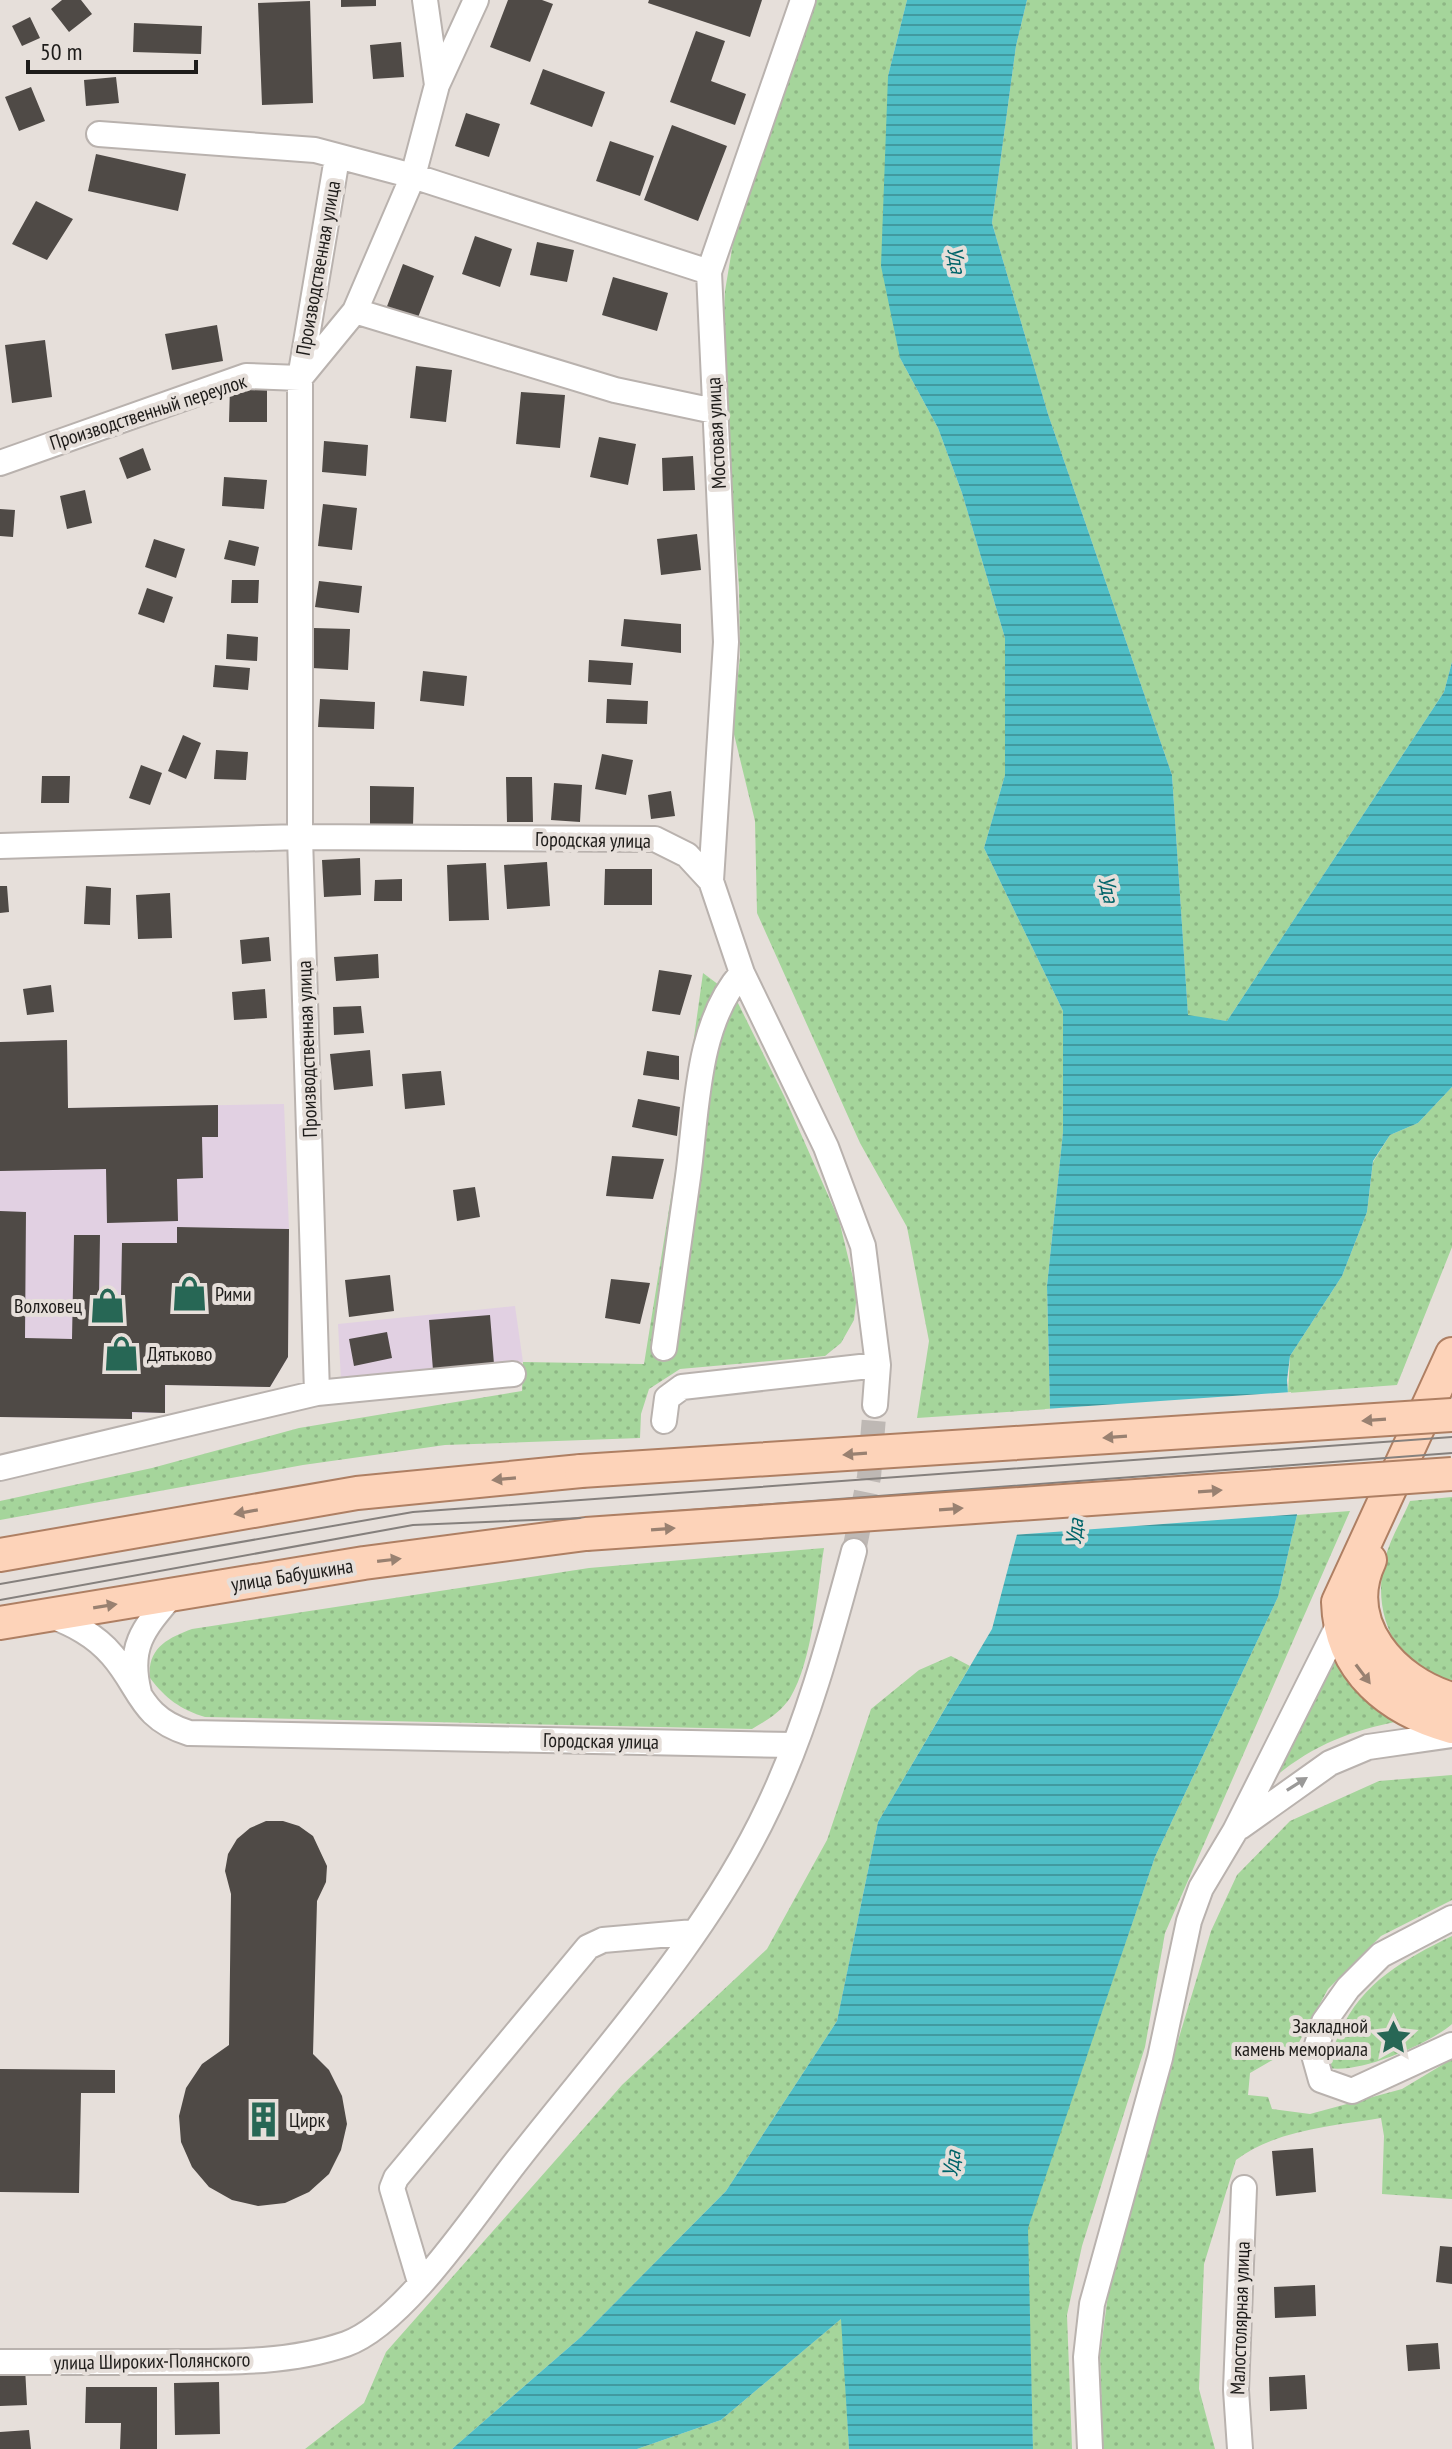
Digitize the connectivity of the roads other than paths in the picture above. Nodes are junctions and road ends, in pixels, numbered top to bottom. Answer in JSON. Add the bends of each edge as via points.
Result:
{"nodes":[{"id":1,"x":425,"y":0,"type":"edge"},
{"id":2,"x":476,"y":0,"type":"edge"},
{"id":3,"x":803,"y":0,"type":"edge"},
{"id":4,"x":437,"y":85,"type":"junction"},
{"id":5,"x":99,"y":134,"type":"dead end"},
{"id":6,"x":337,"y":158,"type":"junction"},
{"id":7,"x":413,"y":176,"type":"junction"},
{"id":8,"x":709,"y":272,"type":"junction"},
{"id":9,"x":355,"y":311,"type":"junction"},
{"id":10,"x":300,"y":378,"type":"junction"},
{"id":11,"x":714,"y":411,"type":"junction"},
{"id":12,"x":0,"y":463,"type":"edge"},
{"id":13,"x":300,"y":837,"type":"junction"},
{"id":14,"x":0,"y":846,"type":"edge"},
{"id":15,"x":711,"y":881,"type":"junction"},
{"id":16,"x":742,"y":973,"type":"junction"},
{"id":17,"x":664,"y":1348,"type":"dead end"},
{"id":18,"x":1452,"y":1354,"type":"edge"},
{"id":19,"x":878,"y":1365,"type":"junction"},
{"id":20,"x":513,"y":1374,"type":"dead end"},
{"id":21,"x":1452,"y":1383,"type":"edge"},
{"id":22,"x":317,"y":1393,"type":"junction"},
{"id":23,"x":875,"y":1405,"type":"tunnel mouth"},
{"id":24,"x":1452,"y":1415,"type":"edge"},
{"id":25,"x":664,"y":1421,"type":"dead end"},
{"id":26,"x":0,"y":1468,"type":"edge"},
{"id":27,"x":1452,"y":1474,"type":"edge"},
{"id":28,"x":854,"y":1551,"type":"tunnel mouth"},
{"id":29,"x":0,"y":1555,"type":"edge"},
{"id":30,"x":1362,"y":1576,"type":"junction"},
{"id":31,"x":173,"y":1594,"type":"junction"},
{"id":32,"x":1338,"y":1614,"type":"junction"},
{"id":33,"x":49,"y":1615,"type":"junction"},
{"id":34,"x":0,"y":1623,"type":"edge"},
{"id":35,"x":1452,"y":1699,"type":"edge"},
{"id":36,"x":141,"y":1703,"type":"junction"},
{"id":37,"x":1452,"y":1727,"type":"edge"},
{"id":38,"x":1452,"y":1735,"type":"edge"},
{"id":39,"x":793,"y":1745,"type":"junction"},
{"id":40,"x":1235,"y":1831,"type":"junction"},
{"id":41,"x":1452,"y":1918,"type":"edge"},
{"id":42,"x":694,"y":1932,"type":"junction"},
{"id":43,"x":1452,"y":2045,"type":"edge"},
{"id":44,"x":1244,"y":2188,"type":"dead end"},
{"id":45,"x":420,"y":2282,"type":"junction"},
{"id":46,"x":0,"y":2362,"type":"edge"},
{"id":47,"x":1090,"y":2449,"type":"edge"},
{"id":48,"x":1240,"y":2449,"type":"edge"}],
"edges":[{"from":1,"to":4,"type":"street","name":"Производственная улица"},
{"from":2,"to":4,"type":"street","name":"Производственная улица"},
{"from":3,"to":8,"type":"street","name":"Мостовая улица"},
{"from":4,"to":7,"type":"street","name":"Производственная улица"},
{"from":5,"to":6,"type":"street","via":[[315,150]]},
{"from":6,"to":7,"type":"street"},
{"from":6,"to":10,"type":"street","name":"Производственная улица"},
{"from":7,"to":8,"type":"street"},
{"from":7,"to":9,"type":"street","name":"Производственная улица"},
{"from":8,"to":11,"type":"street","name":"Мостовая улица"},
{"from":9,"to":10,"type":"street","name":"Производственная улица"},
{"from":9,"to":11,"type":"street","via":[[615,390]]},
{"from":10,"to":12,"type":"street","name":"Производственный переулок","via":[[246,376]]},
{"from":10,"to":13,"type":"street","name":"Производственная улица"},
{"from":11,"to":15,"type":"street","name":"Мостовая улица","via":[[726,642]]},
{"from":13,"to":14,"type":"street","name":"Городская улица"},
{"from":13,"to":15,"type":"street","name":"Городская улица","via":[[655,839],[687,855]]},
{"from":13,"to":22,"type":"street","name":"Производственная улица"},
{"from":15,"to":16,"type":"street","name":"Городская улица"},
{"from":16,"to":17,"type":"street","via":[[729,987],[713,1026],[702,1073]]},
{"from":16,"to":19,"type":"street","name":"Городская улица","via":[[826,1147],[863,1246]]},
{"from":18,"to":32,"type":"main road"},
{"from":19,"to":23,"type":"street","name":"Городская улица"},
{"from":19,"to":25,"type":"street","via":[[682,1387],[667,1398]]},
{"from":20,"to":22,"type":"street"},
{"from":21,"to":30,"type":"main road"},
{"from":22,"to":26,"type":"street"},
{"from":24,"to":29,"type":"main road","one_way":true,"bridge":true,"via":[[581,1471],[357,1493]]},
{"from":31,"to":27,"type":"main road","name":"улица Бабушкина","one_way":true,"bridge":true,"via":[[586,1534]]},
{"from":28,"to":39,"type":"street","via":[[830,1642]]},
{"from":30,"to":32,"type":"street"},
{"from":30,"to":35,"type":"main road","via":[[1363,1612],[1377,1649],[1406,1678]]},
{"from":33,"to":31,"type":"main road","name":"улица Бабушкина","one_way":true},
{"from":31,"to":36,"type":"street","via":[[138,1643],[134,1675]]},
{"from":32,"to":37,"type":"main road","one_way":true,"via":[[1346,1649],[1372,1686],[1407,1710]]},
{"from":32,"to":40,"type":"street"},
{"from":33,"to":34,"type":"main road","name":"улица Бабушкина"},
{"from":33,"to":36,"type":"street","via":[[82,1628],[113,1656]]},
{"from":36,"to":39,"type":"street","name":"Городская улица","via":[[175,1729],[206,1736]]},
{"from":40,"to":38,"type":"street","one_way":true,"via":[[1330,1763],[1368,1747]]},
{"from":39,"to":42,"type":"street","name":"улица Широких-Полянского","via":[[740,1862]]},
{"from":40,"to":47,"type":"street","via":[[1201,1888],[1189,1921],[1160,2058],[1098,2278],[1086,2357]]},
{"from":41,"to":43,"type":"street","via":[[1381,1955],[1324,2022],[1314,2055],[1321,2080],[1352,2091]]},
{"from":42,"to":45,"type":"street","name":"улица Широких-Полянского"},
{"from":42,"to":45,"type":"street","via":[[603,1940],[588,1947],[396,2178],[392,2188]]},
{"from":44,"to":48,"type":"street","name":"Малостолярная улица","via":[[1236,2390]]},
{"from":45,"to":46,"type":"street","name":"улица Широких-Полянского","via":[[387,2319],[348,2343],[304,2354],[245,2362]]}]}
